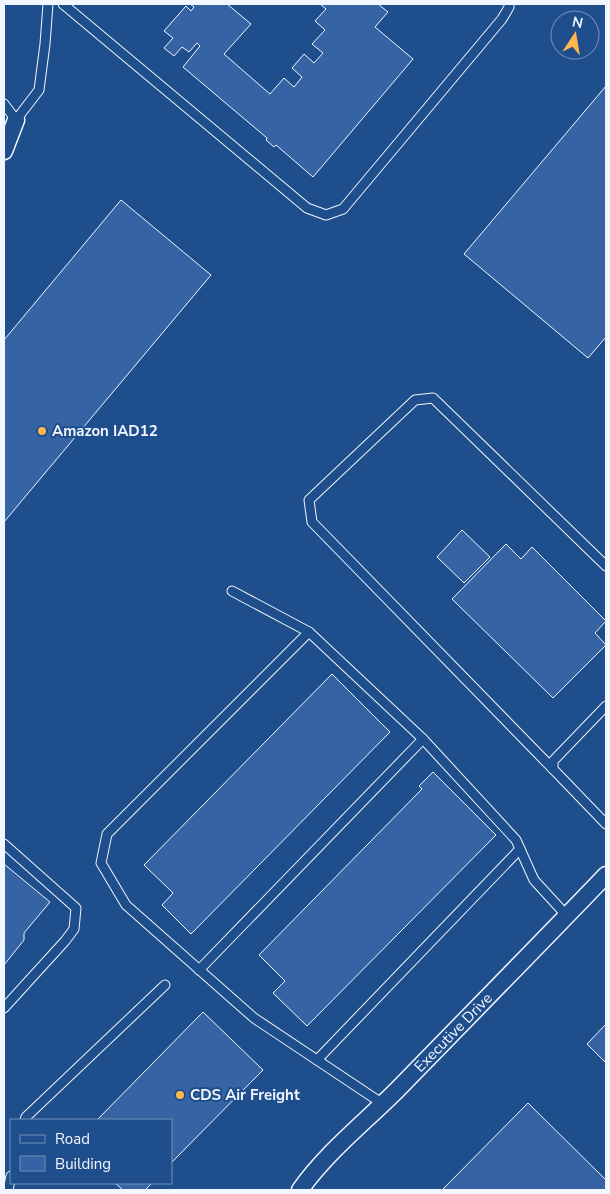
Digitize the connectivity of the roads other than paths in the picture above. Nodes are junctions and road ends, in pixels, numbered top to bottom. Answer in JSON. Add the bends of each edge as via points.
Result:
{"nodes":[{"id":1,"x":48,"y":4,"type":"edge"},
{"id":2,"x":64,"y":4,"type":"edge"},
{"id":3,"x":508,"y":4,"type":"edge"},
{"id":4,"x":4,"y":104,"type":"edge"},
{"id":5,"x":16,"y":120,"type":"junction"},
{"id":6,"x":4,"y":151,"type":"edge"},
{"id":7,"x":606,"y":566,"type":"edge"},
{"id":8,"x":232,"y":590,"type":"dead end"},
{"id":9,"x":309,"y":632,"type":"junction"},
{"id":10,"x":606,"y":706,"type":"edge"},
{"id":11,"x":423,"y":739,"type":"junction"},
{"id":12,"x":553,"y":769,"type":"junction"},
{"id":13,"x":606,"y":824,"type":"edge"},
{"id":14,"x":4,"y":844,"type":"edge"},
{"id":15,"x":520,"y":849,"type":"junction"},
{"id":16,"x":606,"y":876,"type":"edge"},
{"id":17,"x":567,"y":916,"type":"junction"},
{"id":18,"x":199,"y":970,"type":"junction"},
{"id":19,"x":165,"y":986,"type":"dead end"},
{"id":20,"x":4,"y":1008,"type":"edge"},
{"id":21,"x":317,"y":1060,"type":"junction"},
{"id":22,"x":383,"y":1104,"type":"junction"},
{"id":23,"x":25,"y":1119,"type":"edge"},
{"id":24,"x":300,"y":1190,"type":"edge"}],
"edges":[{"from":1,"to":5,"type":"lane","via":[[39,90]]},
{"from":2,"to":3,"type":"lane","via":[[307,208],[326,215],[344,208],[502,19]]},
{"from":4,"to":5,"type":"lane"},
{"from":5,"to":6,"type":"street"},
{"from":7,"to":12,"type":"lane","via":[[433,398],[415,400],[309,500],[312,522]]},
{"from":8,"to":9,"type":"lane"},
{"from":9,"to":11,"type":"lane"},
{"from":9,"to":18,"type":"lane","via":[[107,834],[101,862],[126,905]]},
{"from":10,"to":12,"type":"lane","via":[[553,761]]},
{"from":11,"to":15,"type":"lane","via":[[516,840]]},
{"from":11,"to":18,"type":"lane"},
{"from":12,"to":13,"type":"lane"},
{"from":14,"to":20,"type":"lane","via":[[76,908],[74,929]]},
{"from":15,"to":17,"type":"lane","via":[[534,880]]},
{"from":15,"to":21,"type":"lane"},
{"from":16,"to":17,"type":"street","name":"Executive Drive"},
{"from":17,"to":22,"type":"street","name":"Executive Drive"},
{"from":18,"to":21,"type":"lane","via":[[254,1018]]},
{"from":19,"to":23,"type":"lane"},
{"from":21,"to":22,"type":"lane"},
{"from":22,"to":24,"type":"street","name":"Executive Drive","via":[[329,1155]]}]}
